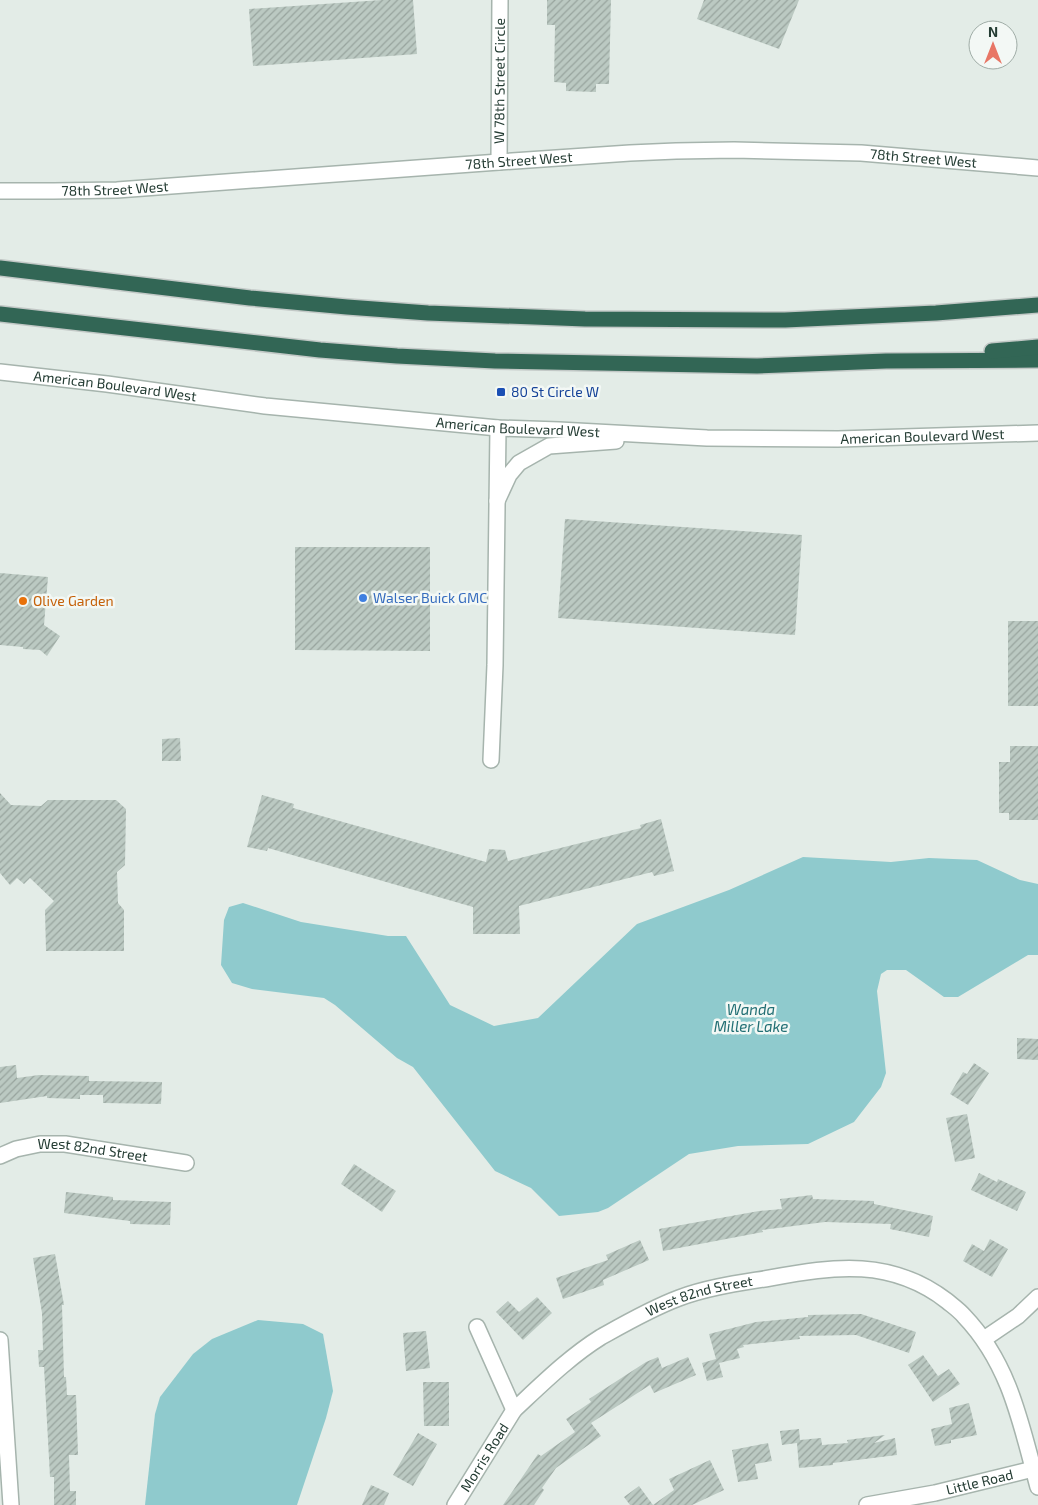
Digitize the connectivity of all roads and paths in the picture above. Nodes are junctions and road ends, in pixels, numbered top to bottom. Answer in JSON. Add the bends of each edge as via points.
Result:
{"nodes":[{"id":1,"x":500,"y":0,"type":"edge"},
{"id":2,"x":499,"y":162,"type":"junction"},
{"id":3,"x":1038,"y":168,"type":"edge"},
{"id":4,"x":0,"y":191,"type":"edge"},
{"id":5,"x":0,"y":268,"type":"edge"},
{"id":6,"x":1038,"y":305,"type":"edge"},
{"id":7,"x":0,"y":314,"type":"edge"},
{"id":8,"x":1038,"y":347,"type":"edge"},
{"id":9,"x":1038,"y":360,"type":"edge"},
{"id":10,"x":886,"y":361,"type":"junction"},
{"id":11,"x":0,"y":372,"type":"edge"},
{"id":12,"x":498,"y":428,"type":"junction"},
{"id":13,"x":1038,"y":433,"type":"edge"},
{"id":14,"x":686,"y":437,"type":"junction"},
{"id":15,"x":497,"y":501,"type":"junction"},
{"id":16,"x":491,"y":760,"type":"dead end"},
{"id":17,"x":0,"y":1156,"type":"edge"},
{"id":18,"x":186,"y":1163,"type":"dead end"},
{"id":19,"x":1038,"y":1297,"type":"edge"},
{"id":20,"x":477,"y":1327,"type":"dead end"},
{"id":21,"x":984,"y":1339,"type":"junction"},
{"id":22,"x":0,"y":1340,"type":"edge"},
{"id":23,"x":514,"y":1410,"type":"junction"},
{"id":24,"x":1033,"y":1469,"type":"junction"},
{"id":25,"x":1038,"y":1486,"type":"edge"},
{"id":26,"x":11,"y":1505,"type":"edge"},
{"id":27,"x":456,"y":1505,"type":"edge"},
{"id":28,"x":866,"y":1505,"type":"edge"}],
"edges":[{"from":1,"to":2,"type":"street","name":"W 78th Street Circle"},
{"from":2,"to":3,"type":"street","name":"78th Street West","via":[[734,150],[861,153]]},
{"from":2,"to":4,"type":"street","name":"78th Street West","via":[[117,190]]},
{"from":5,"to":6,"type":"highway","via":[[347,307],[585,320],[785,320]]},
{"from":7,"to":10,"type":"highway","via":[[397,356],[757,366]]},
{"from":8,"to":10,"type":"highway"},
{"from":9,"to":10,"type":"highway"},
{"from":11,"to":12,"type":"street","name":"American Boulevard West","via":[[265,406]]},
{"from":12,"to":14,"type":"street","name":"American Boulevard West"},
{"from":12,"to":15,"type":"street"},
{"from":13,"to":14,"type":"street","name":"American Boulevard West","via":[[838,439]]},
{"from":14,"to":15,"type":"street","via":[[549,446],[519,463],[509,475]]},
{"from":15,"to":16,"type":"street"},
{"from":17,"to":18,"type":"street","name":"West 82nd Street","via":[[40,1144],[65,1144]]},
{"from":19,"to":21,"type":"street","via":[[1018,1316]]},
{"from":20,"to":23,"type":"street"},
{"from":21,"to":23,"type":"street","name":"West 82nd Street","via":[[963,1314],[911,1279],[882,1271],[817,1269],[723,1286],[679,1298],[600,1338],[573,1356]]},
{"from":21,"to":24,"type":"street","name":"West 82nd Street","via":[[1008,1382]]},
{"from":22,"to":26,"type":"street"},
{"from":23,"to":27,"type":"street","name":"Morris Road"},
{"from":24,"to":25,"type":"street","name":"West 82nd Street"},
{"from":24,"to":28,"type":"street","name":"Little Road","via":[[935,1493]]}]}
